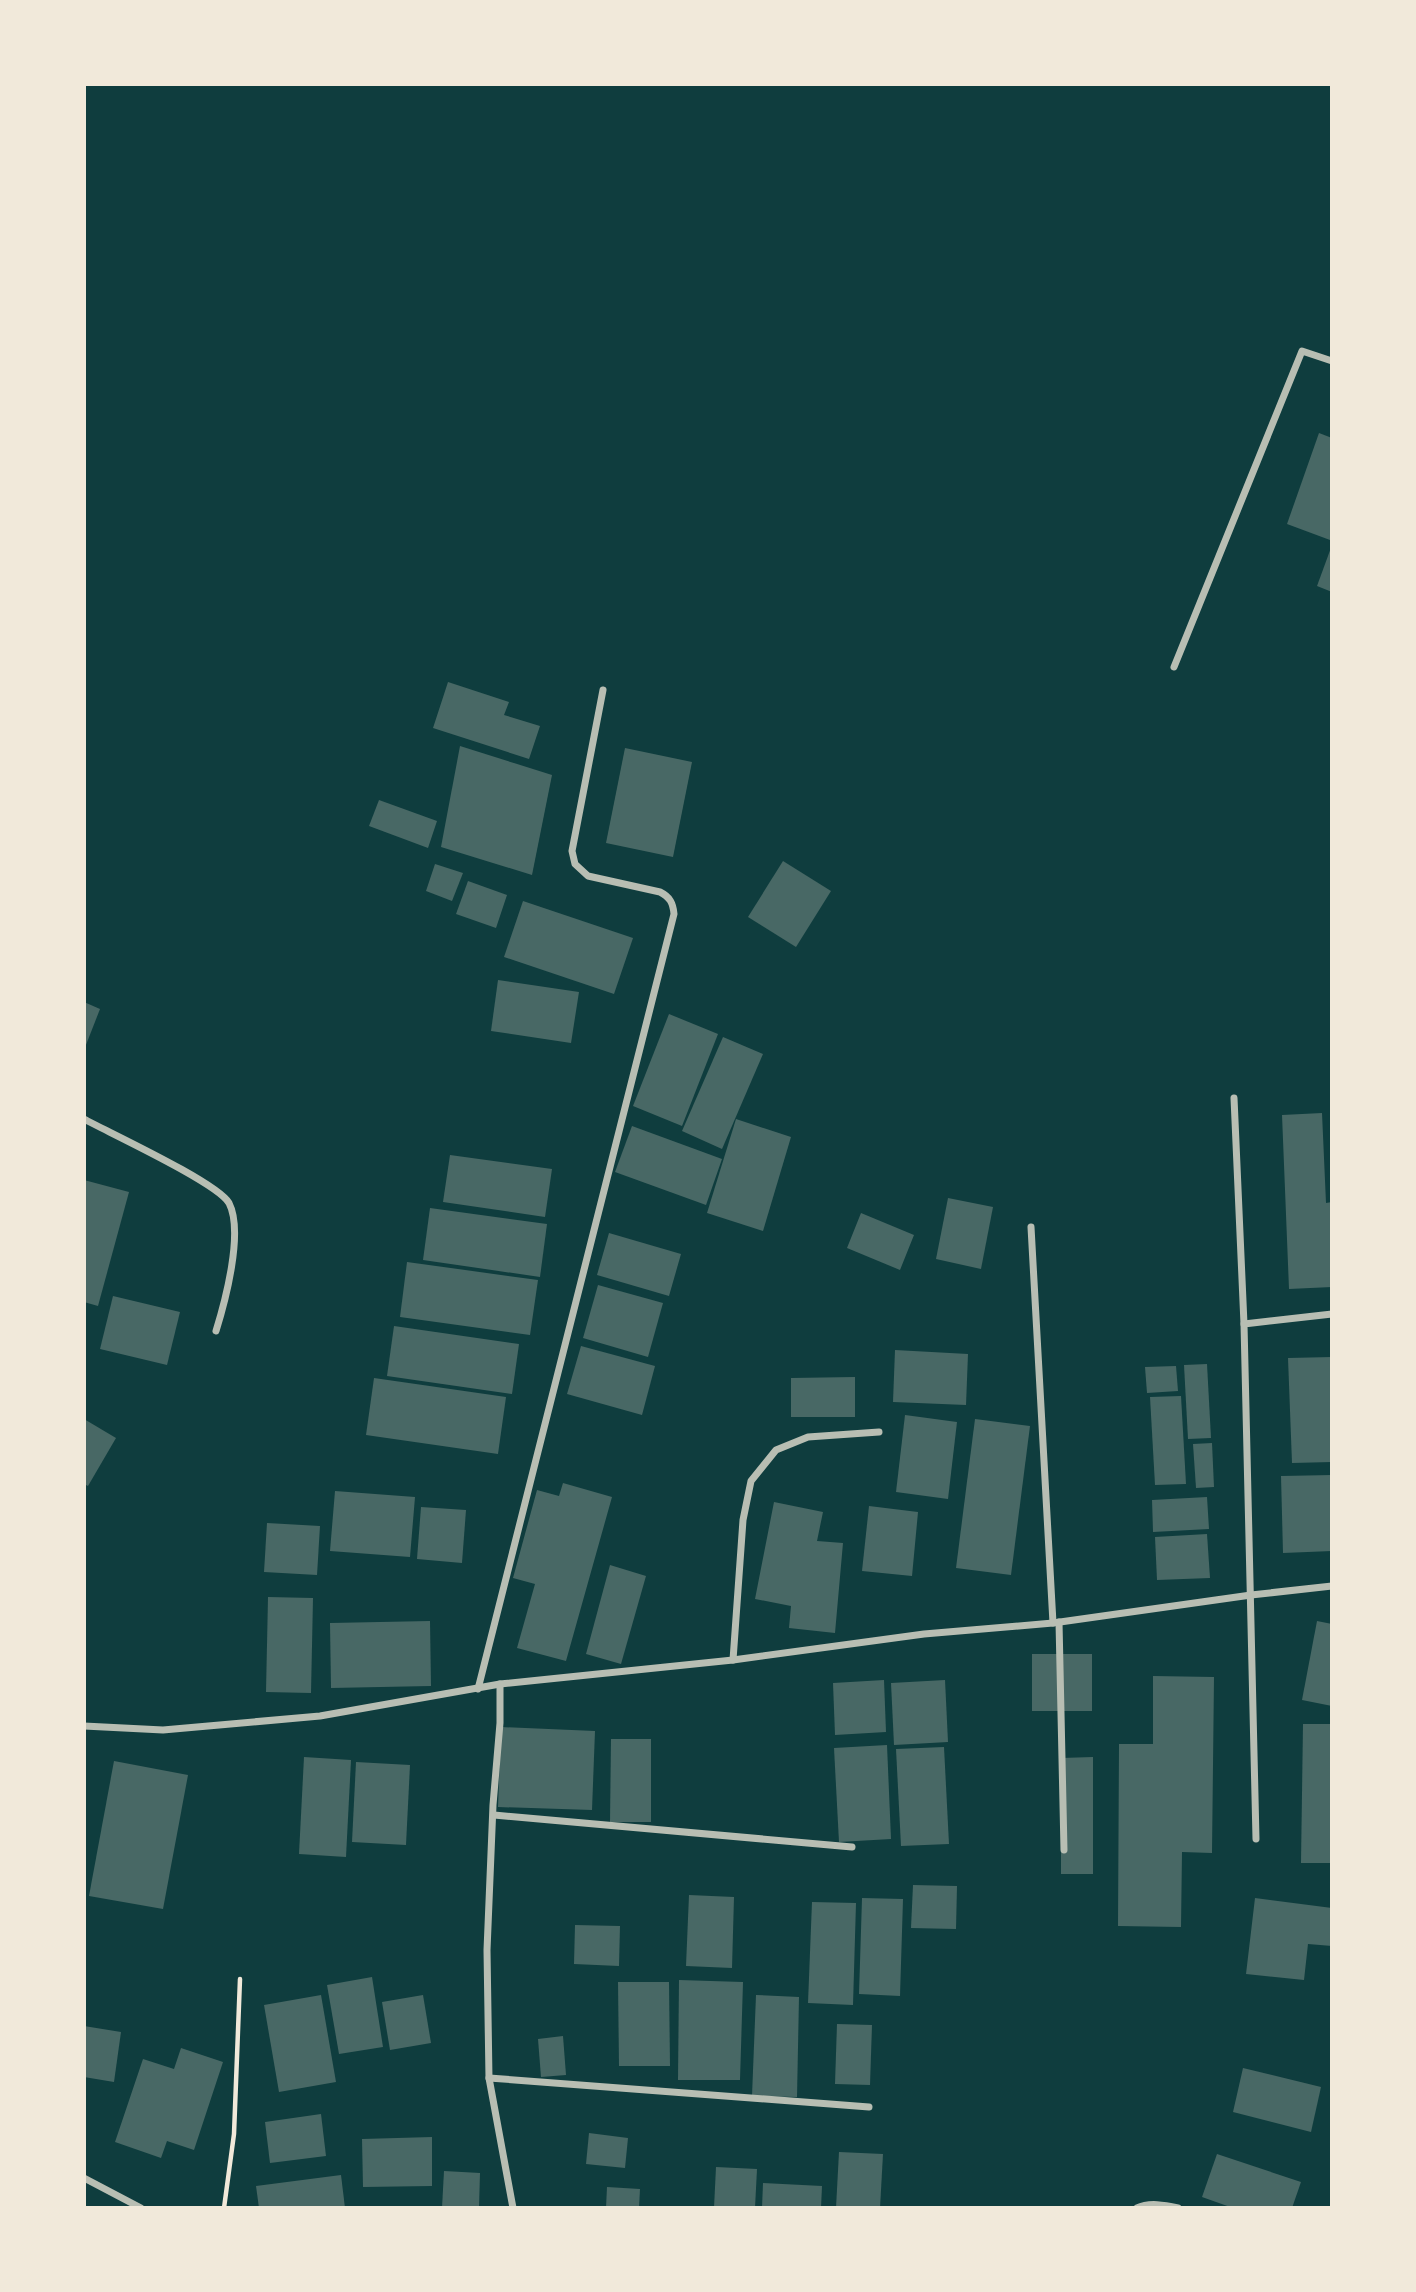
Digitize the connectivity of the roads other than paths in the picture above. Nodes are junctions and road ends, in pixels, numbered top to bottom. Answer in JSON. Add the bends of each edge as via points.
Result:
{"nodes":[{"id":1,"x":1332,"y":361,"type":"edge"},
{"id":2,"x":1174,"y":667,"type":"dead end"},
{"id":3,"x":603,"y":690,"type":"dead end"},
{"id":4,"x":1234,"y":1098,"type":"dead end"},
{"id":5,"x":84,"y":1119,"type":"edge"},
{"id":6,"x":1031,"y":1227,"type":"dead end"},
{"id":7,"x":1332,"y":1314,"type":"edge"},
{"id":8,"x":1244,"y":1324,"type":"junction"},
{"id":9,"x":216,"y":1331,"type":"dead end"},
{"id":10,"x":879,"y":1433,"type":"dead end"},
{"id":11,"x":1332,"y":1586,"type":"edge"},
{"id":12,"x":1251,"y":1595,"type":"junction"},
{"id":13,"x":1056,"y":1623,"type":"junction"},
{"id":14,"x":733,"y":1660,"type":"junction"},
{"id":15,"x":500,"y":1684,"type":"junction"},
{"id":16,"x":478,"y":1689,"type":"junction"},
{"id":17,"x":84,"y":1726,"type":"edge"},
{"id":18,"x":494,"y":1815,"type":"junction"},
{"id":19,"x":1256,"y":1839,"type":"dead end"},
{"id":20,"x":852,"y":1847,"type":"dead end"},
{"id":21,"x":1064,"y":1850,"type":"dead end"},
{"id":22,"x":489,"y":2078,"type":"junction"},
{"id":23,"x":869,"y":2107,"type":"dead end"},
{"id":24,"x":84,"y":2178,"type":"edge"},
{"id":25,"x":141,"y":2208,"type":"edge"},
{"id":26,"x":513,"y":2208,"type":"edge"},
{"id":27,"x":1136,"y":2208,"type":"edge"},
{"id":28,"x":1178,"y":2208,"type":"edge"}],
"edges":[{"from":1,"to":2,"type":"street","via":[[1302,351]]},
{"from":3,"to":16,"type":"street","via":[[572,851],[575,864],[588,876],[660,892],[668,897],[674,914]]},
{"from":4,"to":8,"type":"street"},
{"from":5,"to":9,"type":"street","via":[[204,1182],[229,1203],[233,1251],[228,1292]]},
{"from":6,"to":13,"type":"street"},
{"from":7,"to":8,"type":"street"},
{"from":8,"to":12,"type":"street"},
{"from":10,"to":14,"type":"street","via":[[808,1437],[776,1450],[751,1481],[743,1520]]},
{"from":11,"to":12,"type":"street"},
{"from":12,"to":13,"type":"street"},
{"from":12,"to":19,"type":"street"},
{"from":13,"to":14,"type":"street","via":[[924,1634]]},
{"from":13,"to":21,"type":"street"},
{"from":14,"to":15,"type":"street"},
{"from":15,"to":16,"type":"street"},
{"from":15,"to":18,"type":"street"},
{"from":16,"to":17,"type":"street","via":[[320,1716],[163,1730]]},
{"from":18,"to":20,"type":"street"},
{"from":18,"to":22,"type":"street","via":[[487,1950]]},
{"from":22,"to":23,"type":"street"},
{"from":22,"to":26,"type":"street"},
{"from":24,"to":25,"type":"street"},
{"from":27,"to":28,"type":"street"}]}
